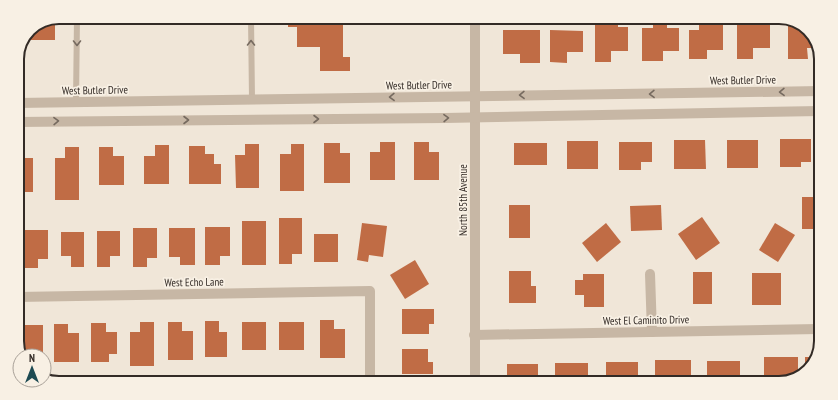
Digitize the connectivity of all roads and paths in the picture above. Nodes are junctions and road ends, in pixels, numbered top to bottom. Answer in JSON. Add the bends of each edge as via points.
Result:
{"nodes":[{"id":1,"x":77,"y":24,"type":"edge"},
{"id":2,"x":251,"y":24,"type":"edge"},
{"id":3,"x":475,"y":24,"type":"edge"},
{"id":4,"x":814,"y":92,"type":"edge"},
{"id":5,"x":475,"y":96,"type":"junction"},
{"id":6,"x":252,"y":100,"type":"junction"},
{"id":7,"x":76,"y":102,"type":"junction"},
{"id":8,"x":24,"y":103,"type":"edge"},
{"id":9,"x":814,"y":111,"type":"edge"},
{"id":10,"x":475,"y":118,"type":"junction"},
{"id":11,"x":24,"y":122,"type":"edge"},
{"id":12,"x":650,"y":274,"type":"dead end"},
{"id":13,"x":24,"y":297,"type":"edge"},
{"id":14,"x":814,"y":329,"type":"edge"},
{"id":15,"x":652,"y":332,"type":"junction"},
{"id":16,"x":474,"y":335,"type":"junction"},
{"id":17,"x":370,"y":376,"type":"edge"},
{"id":18,"x":474,"y":376,"type":"edge"}],
"edges":[{"from":1,"to":7,"type":"lane","one_way":true},
{"from":6,"to":2,"type":"lane","one_way":true},
{"from":3,"to":5,"type":"street","name":"North 85th Avenue"},
{"from":4,"to":5,"type":"street","name":"West Butler Drive","one_way":true},
{"from":5,"to":6,"type":"street","name":"West Butler Drive","one_way":true},
{"from":5,"to":10,"type":"street","name":"North 85th Avenue"},
{"from":6,"to":7,"type":"street","name":"West Butler Drive"},
{"from":7,"to":8,"type":"street","name":"West Butler Drive"},
{"from":9,"to":10,"type":"street"},
{"from":11,"to":10,"type":"street","one_way":true},
{"from":10,"to":16,"type":"street","name":"North 85th Avenue"},
{"from":12,"to":15,"type":"street"},
{"from":13,"to":17,"type":"street","name":"West Echo Lane","via":[[370,291]]},
{"from":14,"to":15,"type":"street","name":"West El Caminito Drive"},
{"from":15,"to":16,"type":"street","name":"West El Caminito Drive"},
{"from":16,"to":18,"type":"street","name":"North 85th Avenue"}]}
